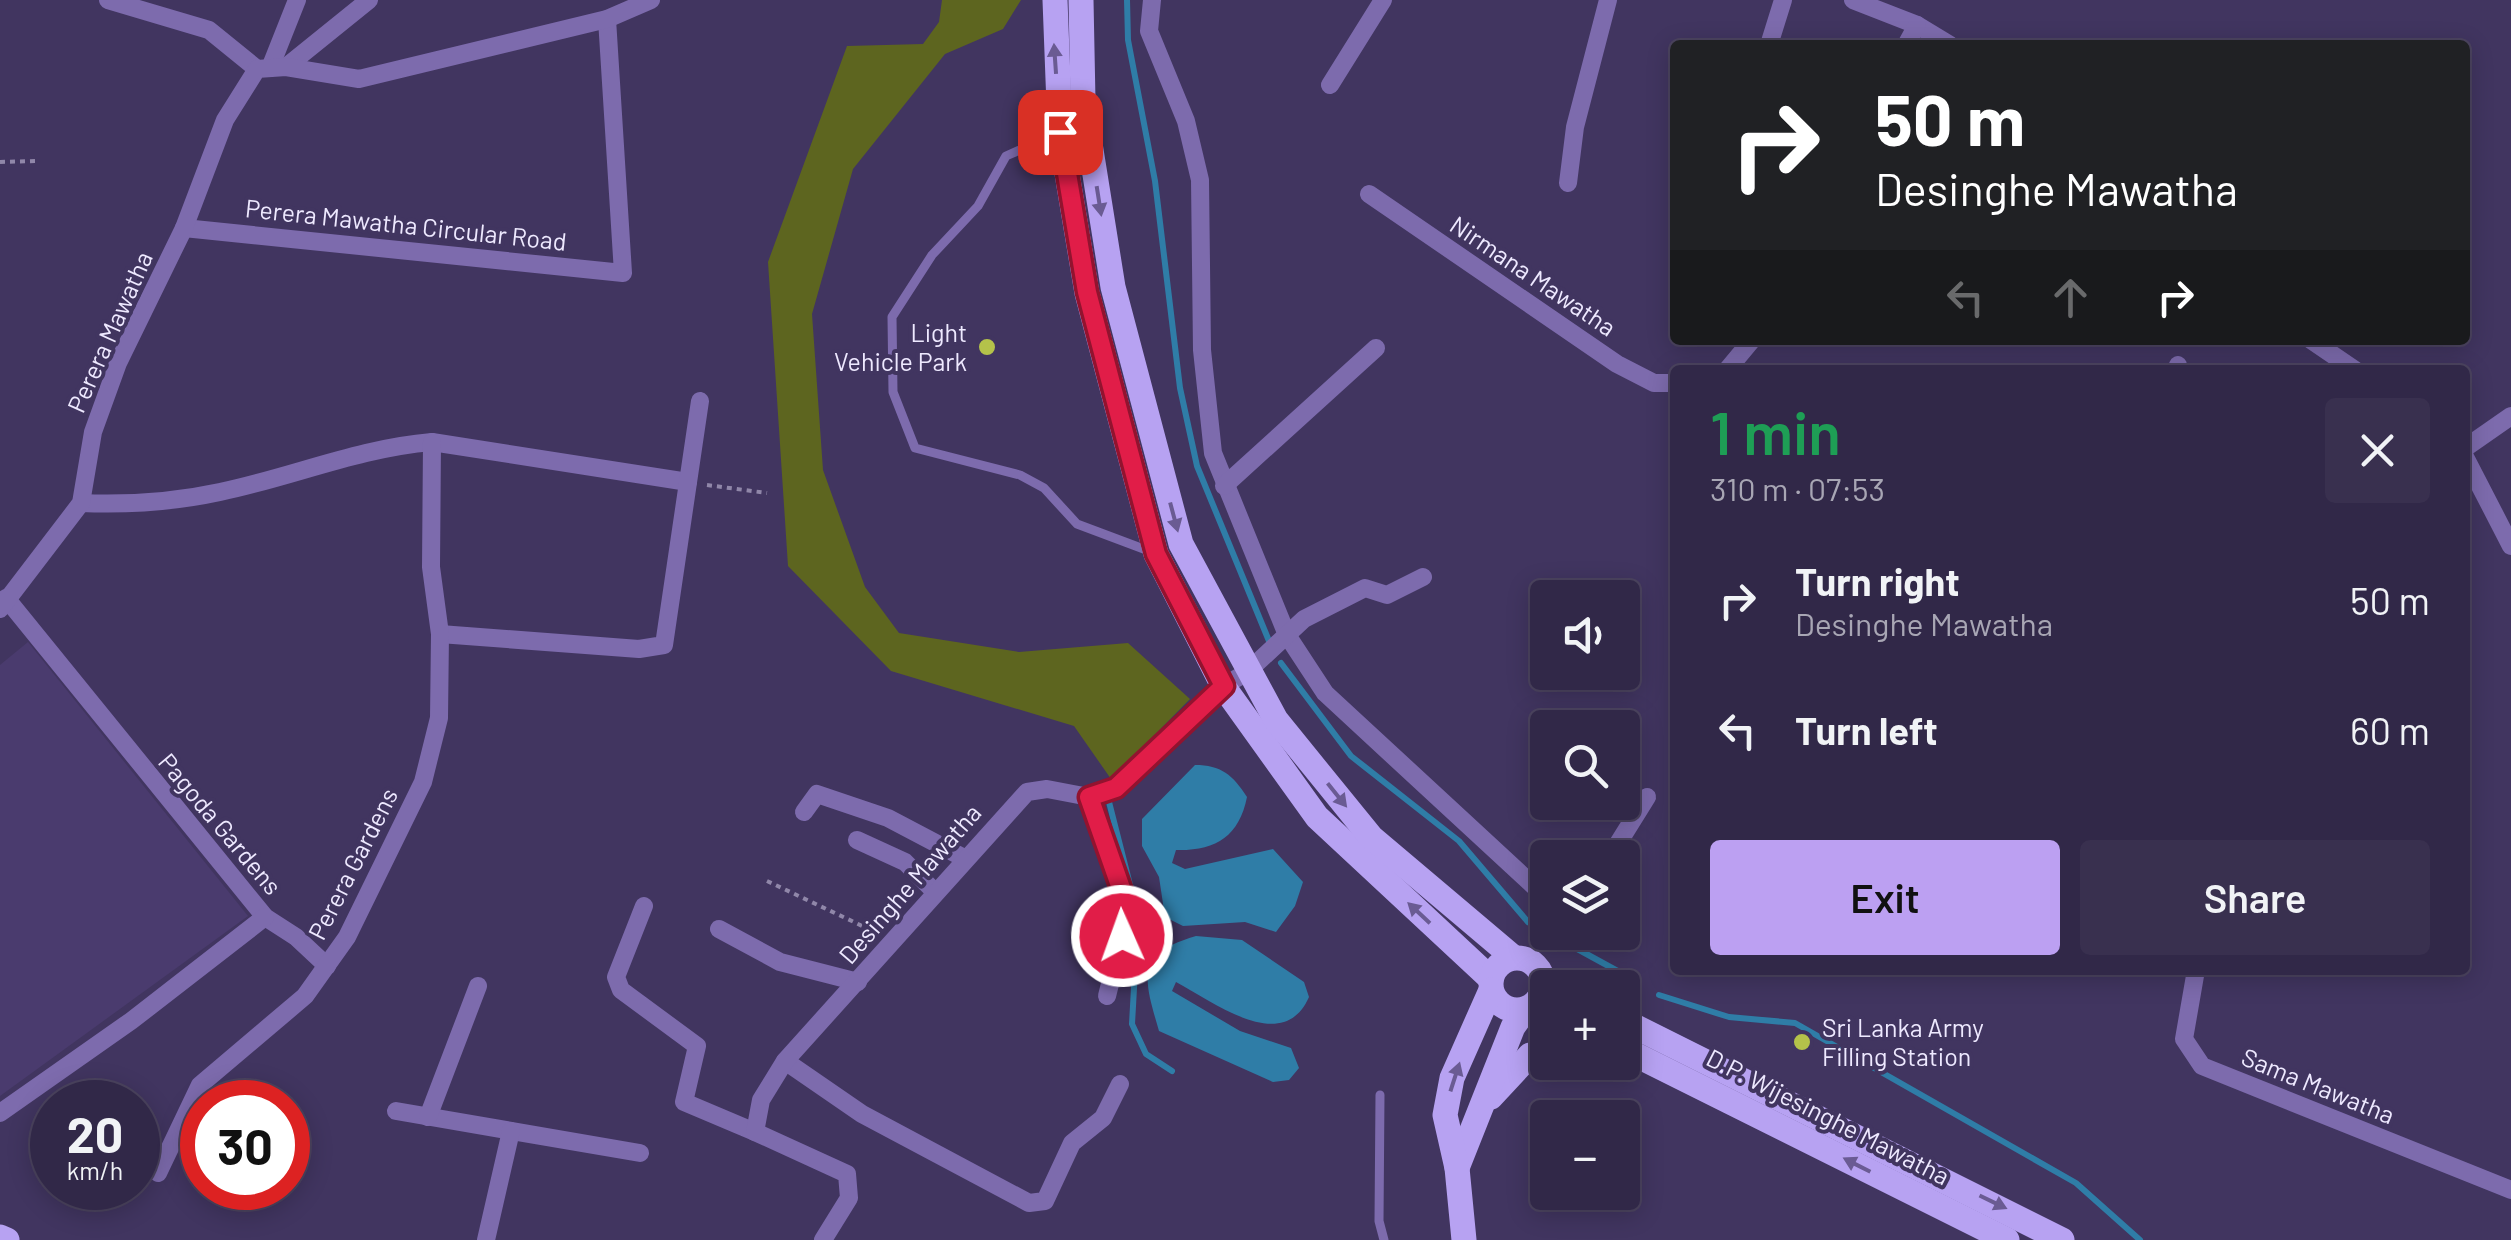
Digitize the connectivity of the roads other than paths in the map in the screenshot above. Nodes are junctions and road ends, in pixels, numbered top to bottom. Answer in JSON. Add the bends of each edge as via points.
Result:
{"nodes":[{"id":1,"x":108,"y":0,"type":"edge"},
{"id":2,"x":369,"y":0,"type":"edge"},
{"id":3,"x":651,"y":0,"type":"edge"},
{"id":4,"x":1055,"y":0,"type":"edge"},
{"id":5,"x":1081,"y":0,"type":"edge"},
{"id":6,"x":1152,"y":0,"type":"edge"},
{"id":7,"x":1383,"y":0,"type":"edge"},
{"id":8,"x":1608,"y":0,"type":"edge"},
{"id":9,"x":1784,"y":0,"type":"edge"},
{"id":10,"x":1853,"y":0,"type":"edge"},
{"id":11,"x":292,"y":2,"type":"edge"},
{"id":12,"x":1883,"y":5,"type":"edge"},
{"id":13,"x":607,"y":19,"type":"junction"},
{"id":14,"x":1916,"y":25,"type":"junction"},
{"id":15,"x":1771,"y":40,"type":"edge"},
{"id":16,"x":1908,"y":40,"type":"edge"},
{"id":17,"x":1942,"y":40,"type":"edge"},
{"id":18,"x":271,"y":68,"type":"junction"},
{"id":19,"x":1330,"y":85,"type":"dead end"},
{"id":20,"x":1060,"y":132,"type":"junction"},
{"id":21,"x":1568,"y":183,"type":"dead end"},
{"id":22,"x":1369,"y":194,"type":"dead end"},
{"id":23,"x":184,"y":228,"type":"junction"},
{"id":24,"x":1748,"y":345,"type":"edge"},
{"id":25,"x":2318,"y":345,"type":"edge"},
{"id":26,"x":1376,"y":348,"type":"dead end"},
{"id":27,"x":1731,"y":365,"type":"edge"},
{"id":28,"x":2348,"y":365,"type":"edge"},
{"id":29,"x":1670,"y":383,"type":"edge"},
{"id":30,"x":700,"y":400,"type":"dead end"},
{"id":31,"x":2511,"y":416,"type":"edge"},
{"id":32,"x":432,"y":442,"type":"junction"},
{"id":33,"x":2470,"y":445,"type":"edge"},
{"id":34,"x":2470,"y":467,"type":"edge"},
{"id":35,"x":688,"y":482,"type":"junction"},
{"id":36,"x":1224,"y":486,"type":"junction"},
{"id":37,"x":82,"y":504,"type":"junction"},
{"id":38,"x":2511,"y":546,"type":"edge"},
{"id":39,"x":1156,"y":554,"type":"junction"},
{"id":40,"x":1423,"y":577,"type":"dead end"},
{"id":41,"x":3,"y":603,"type":"edge"},
{"id":42,"x":440,"y":634,"type":"junction"},
{"id":43,"x":1286,"y":634,"type":"junction"},
{"id":44,"x":1246,"y":673,"type":"junction"},
{"id":45,"x":1224,"y":686,"type":"junction"},
{"id":46,"x":1089,"y":797,"type":"junction"},
{"id":47,"x":1647,"y":797,"type":"dead end"},
{"id":48,"x":804,"y":812,"type":"dead end"},
{"id":49,"x":857,"y":840,"type":"dead end"},
{"id":50,"x":1620,"y":840,"type":"edge"},
{"id":51,"x":964,"y":858,"type":"junction"},
{"id":52,"x":1530,"y":883,"type":"edge"},
{"id":53,"x":934,"y":891,"type":"junction"},
{"id":54,"x":644,"y":906,"type":"dead end"},
{"id":55,"x":265,"y":918,"type":"junction"},
{"id":56,"x":719,"y":928,"type":"dead end"},
{"id":57,"x":1514,"y":957,"type":"junction"},
{"id":58,"x":327,"y":966,"type":"junction"},
{"id":59,"x":1539,"y":970,"type":"edge"},
{"id":60,"x":2195,"y":975,"type":"edge"},
{"id":61,"x":858,"y":982,"type":"junction"},
{"id":62,"x":1491,"y":984,"type":"junction"},
{"id":63,"x":478,"y":986,"type":"dead end"},
{"id":64,"x":1107,"y":996,"type":"dead end"},
{"id":65,"x":1530,"y":1007,"type":"edge"},
{"id":66,"x":1530,"y":1013,"type":"edge"},
{"id":67,"x":1640,"y":1029,"type":"edge"},
{"id":68,"x":1530,"y":1055,"type":"edge"},
{"id":69,"x":1640,"y":1057,"type":"edge"},
{"id":70,"x":785,"y":1061,"type":"junction"},
{"id":71,"x":1120,"y":1084,"type":"dead end"},
{"id":72,"x":1380,"y":1095,"type":"dead end"},
{"id":73,"x":1483,"y":1105,"type":"junction"},
{"id":74,"x":396,"y":1111,"type":"dead end"},
{"id":75,"x":0,"y":1112,"type":"edge"},
{"id":76,"x":428,"y":1116,"type":"junction"},
{"id":77,"x":511,"y":1131,"type":"junction"},
{"id":78,"x":755,"y":1132,"type":"junction"},
{"id":79,"x":640,"y":1154,"type":"dead end"},
{"id":80,"x":160,"y":1168,"type":"edge"},
{"id":81,"x":1458,"y":1168,"type":"junction"},
{"id":82,"x":2511,"y":1190,"type":"edge"},
{"id":83,"x":0,"y":1238,"type":"edge"},
{"id":84,"x":8,"y":1240,"type":"edge"},
{"id":85,"x":486,"y":1240,"type":"edge"},
{"id":86,"x":824,"y":1240,"type":"edge"},
{"id":87,"x":1384,"y":1240,"type":"edge"},
{"id":88,"x":1464,"y":1240,"type":"edge"},
{"id":89,"x":2007,"y":1240,"type":"edge"},
{"id":90,"x":2062,"y":1240,"type":"edge"}],
"edges":[{"from":1,"to":18,"type":"street","via":[[209,30]]},
{"from":2,"to":18,"type":"street"},
{"from":3,"to":13,"type":"street"},
{"from":20,"to":4,"type":"main road","one_way":true},
{"from":5,"to":44,"type":"main road","one_way":true,"via":[[1083,100],[1112,287],[1181,544]]},
{"from":6,"to":36,"type":"street","via":[[1150,30],[1186,121],[1200,180],[1202,350]]},
{"from":7,"to":19,"type":"street"},
{"from":8,"to":21,"type":"street","via":[[1575,127]]},
{"from":9,"to":15,"type":"street"},
{"from":10,"to":12,"type":"street"},
{"from":11,"to":18,"type":"street"},
{"from":12,"to":14,"type":"street"},
{"from":13,"to":18,"type":"street","via":[[359,79]]},
{"from":13,"to":23,"type":"street","name":"Perera Mawatha Circular Road","via":[[624,273]]},
{"from":14,"to":16,"type":"street"},
{"from":14,"to":17,"type":"street"},
{"from":18,"to":23,"type":"street","name":"Perera Mawatha","via":[[225,120]]},
{"from":20,"to":39,"type":"main road","via":[[1087,292]]},
{"from":20,"to":39,"type":"lane","via":[[1006,156],[978,206],[932,254],[892,317],[892,392],[915,448],[1020,475],[1044,488],[1077,524]]},
{"from":22,"to":29,"type":"street","name":"Nirmana Mawatha","via":[[1617,364],[1654,383]]},
{"from":23,"to":37,"type":"street","name":"Perera Mawatha","via":[[118,364],[93,432]]},
{"from":24,"to":27,"type":"street"},
{"from":25,"to":28,"type":"street"},
{"from":26,"to":36,"type":"street"},
{"from":30,"to":35,"type":"street"},
{"from":31,"to":33,"type":"street"},
{"from":32,"to":35,"type":"street"},
{"from":32,"to":37,"type":"street","via":[[392,446],[220,492],[141,505]]},
{"from":32,"to":42,"type":"street","name":"Perera Gardens","via":[[431,567]]},
{"from":34,"to":38,"type":"street"},
{"from":35,"to":42,"type":"street","via":[[664,646]]},
{"from":36,"to":43,"type":"street"},
{"from":37,"to":41,"type":"street"},
{"from":39,"to":45,"type":"main road"},
{"from":40,"to":43,"type":"street","via":[[1387,595],[1365,588]]},
{"from":41,"to":55,"type":"street","name":"Pagoda Gardens"},
{"from":42,"to":58,"type":"street","name":"Perera Gardens","via":[[440,718],[423,782],[348,937]]},
{"from":43,"to":44,"type":"street"},
{"from":43,"to":52,"type":"street","via":[[1324,692]]},
{"from":44,"to":45,"type":"street"},
{"from":44,"to":57,"type":"main road","one_way":true,"via":[[1371,837]]},
{"from":45,"to":46,"type":"street","via":[[1116,788]]},
{"from":62,"to":45,"type":"main road","one_way":true,"via":[[1317,817]]},
{"from":46,"to":51,"type":"street","name":"Desinghe Mawatha","via":[[1027,792]]},
{"from":46,"to":64,"type":"street","via":[[1123,894],[1122,936]]},
{"from":47,"to":50,"type":"street"},
{"from":48,"to":51,"type":"street","via":[[817,794],[888,818]]},
{"from":49,"to":53,"type":"street","via":[[905,862]]},
{"from":51,"to":53,"type":"street","name":"Desinghe Mawatha"},
{"from":53,"to":61,"type":"street","name":"Desinghe Mawatha"},
{"from":54,"to":78,"type":"street","via":[[616,976],[622,990],[697,1046],[684,1102]]},
{"from":55,"to":58,"type":"street"},
{"from":55,"to":75,"type":"street","name":"Pagoda Gardens"},
{"from":56,"to":61,"type":"street","via":[[780,962]]},
{"from":57,"to":59,"type":"main road"},
{"from":57,"to":62,"type":"main road","via":[[1498,964]]},
{"from":58,"to":80,"type":"street","name":"Perera Gardens","via":[[305,996],[200,1085]]},
{"from":60,"to":82,"type":"street","name":"Sama Mawatha","via":[[2184,1039],[2202,1066]]},
{"from":61,"to":70,"type":"street","name":"Desinghe Mawatha"},
{"from":62,"to":65,"type":"main road","via":[[1501,1005]]},
{"from":81,"to":62,"type":"main road","one_way":true,"via":[[1449,1148],[1449,1096]]},
{"from":63,"to":76,"type":"street"},
{"from":66,"to":73,"type":"main road","via":[[1512,1027]]},
{"from":67,"to":90,"type":"main road","name":"D.P. Wijesinghe Mawatha","one_way":true},
{"from":68,"to":73,"type":"main road"},
{"from":89,"to":69,"type":"main road","name":"D.P. Wijesinghe Mawatha","one_way":true},
{"from":70,"to":71,"type":"street","via":[[862,1114],[1030,1204],[1045,1200],[1072,1143],[1103,1118]]},
{"from":70,"to":78,"type":"street","name":"Desinghe Mawatha","via":[[761,1100]]},
{"from":72,"to":87,"type":"lane"},
{"from":73,"to":81,"type":"main road"},
{"from":74,"to":76,"type":"street"},
{"from":76,"to":77,"type":"street"},
{"from":77,"to":79,"type":"street"},
{"from":77,"to":85,"type":"street"},
{"from":78,"to":86,"type":"street","via":[[847,1174],[849,1198]]},
{"from":81,"to":88,"type":"main road"},
{"from":83,"to":84,"type":"main road"}]}
